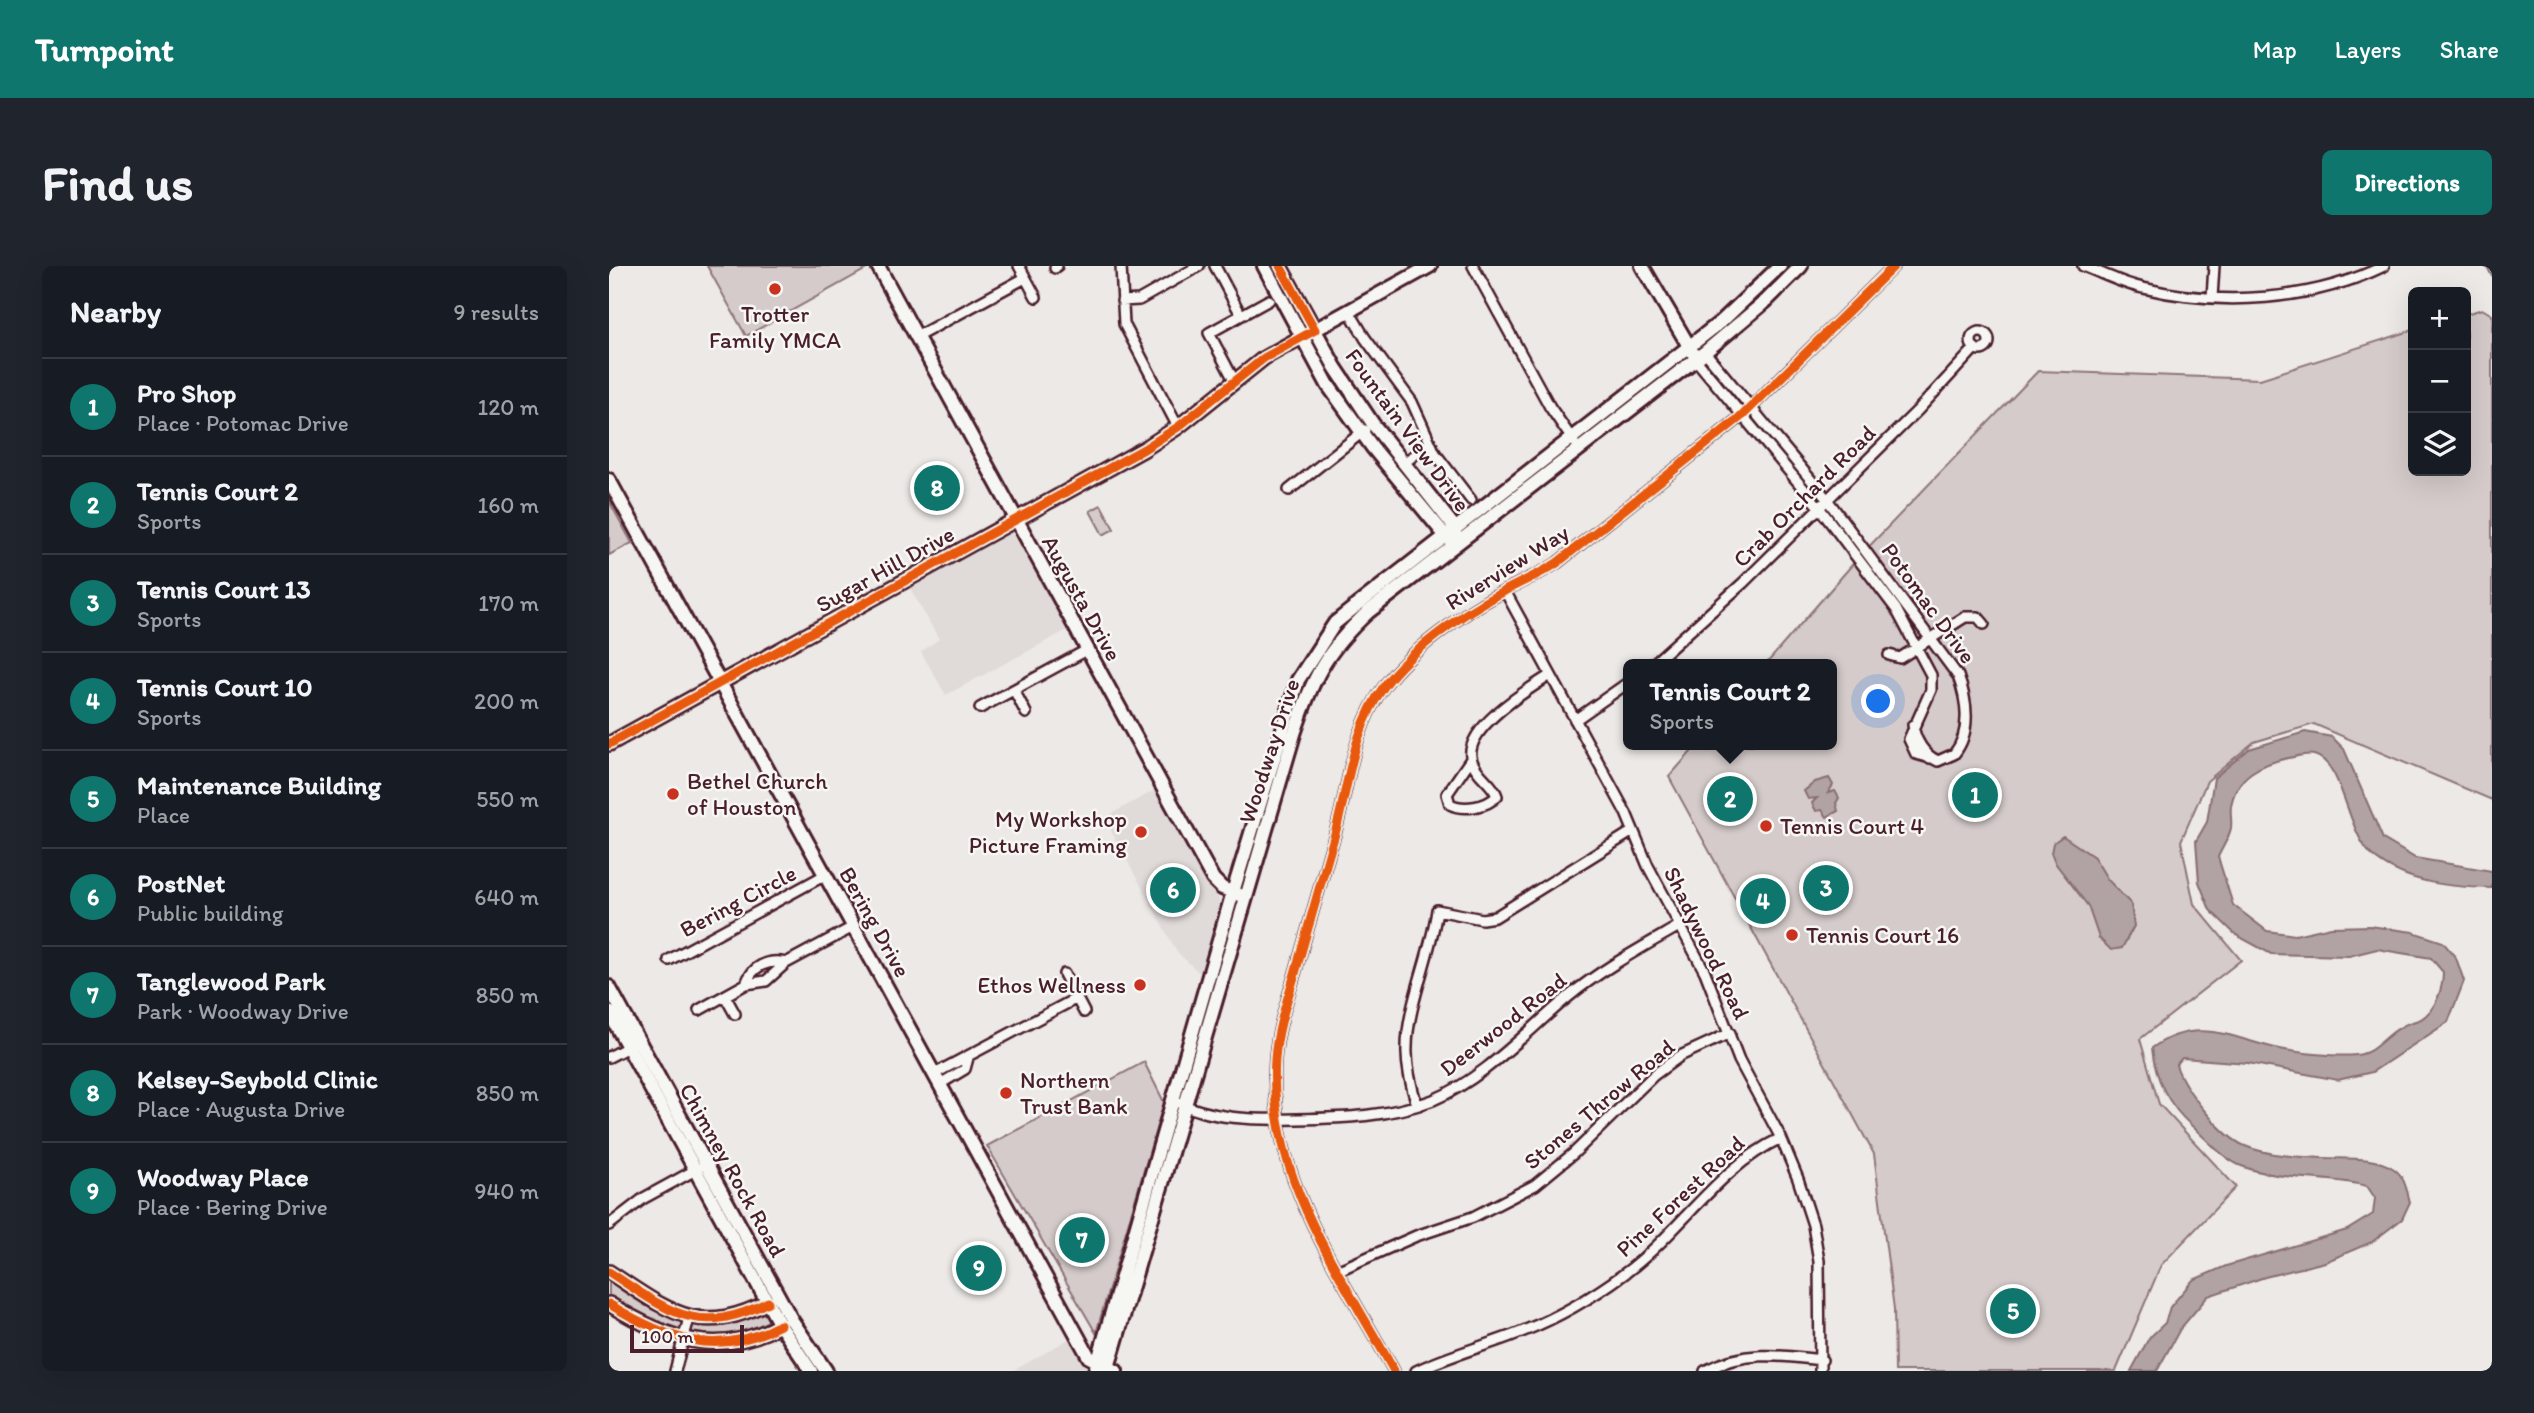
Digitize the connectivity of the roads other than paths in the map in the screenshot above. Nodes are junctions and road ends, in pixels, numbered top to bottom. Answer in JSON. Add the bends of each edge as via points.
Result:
{"nodes":[{"id":1,"x":878,"y":266,"type":"edge"},
{"id":2,"x":1019,"y":266,"type":"edge"},
{"id":3,"x":1121,"y":266,"type":"edge"},
{"id":4,"x":1199,"y":266,"type":"edge"},
{"id":5,"x":1215,"y":266,"type":"edge"},
{"id":6,"x":1264,"y":266,"type":"edge"},
{"id":7,"x":1280,"y":266,"type":"edge"},
{"id":8,"x":1430,"y":266,"type":"edge"},
{"id":9,"x":1473,"y":266,"type":"edge"},
{"id":10,"x":1642,"y":266,"type":"edge"},
{"id":11,"x":1780,"y":266,"type":"edge"},
{"id":12,"x":1799,"y":266,"type":"edge"},
{"id":13,"x":1894,"y":266,"type":"edge"},
{"id":14,"x":2083,"y":266,"type":"edge"},
{"id":15,"x":2214,"y":266,"type":"edge"},
{"id":16,"x":2384,"y":266,"type":"edge"},
{"id":17,"x":1025,"y":278,"type":"junction"},
{"id":18,"x":1036,"y":297,"type":"dead end"},
{"id":19,"x":2212,"y":298,"type":"junction"},
{"id":20,"x":1269,"y":300,"type":"dead end"},
{"id":21,"x":1122,"y":301,"type":"junction"},
{"id":22,"x":1349,"y":311,"type":"junction"},
{"id":23,"x":1241,"y":315,"type":"junction"},
{"id":24,"x":1315,"y":330,"type":"junction"},
{"id":25,"x":916,"y":337,"type":"junction"},
{"id":26,"x":1302,"y":337,"type":"junction"},
{"id":27,"x":1691,"y":345,"type":"junction"},
{"id":28,"x":1975,"y":348,"type":"dead end"},
{"id":29,"x":1701,"y":356,"type":"junction"},
{"id":30,"x":1235,"y":382,"type":"junction"},
{"id":31,"x":1751,"y":407,"type":"junction"},
{"id":32,"x":1743,"y":415,"type":"junction"},
{"id":33,"x":1373,"y":424,"type":"junction"},
{"id":34,"x":1178,"y":427,"type":"junction"},
{"id":35,"x":1361,"y":433,"type":"junction"},
{"id":36,"x":1430,"y":443,"type":"junction"},
{"id":37,"x":1575,"y":444,"type":"junction"},
{"id":38,"x":1404,"y":463,"type":"junction"},
{"id":39,"x":609,"y":480,"type":"edge"},
{"id":40,"x":1289,"y":490,"type":"dead end"},
{"id":41,"x":1826,"y":498,"type":"junction"},
{"id":42,"x":1471,"y":500,"type":"dead end"},
{"id":43,"x":1818,"y":506,"type":"junction"},
{"id":44,"x":1015,"y":520,"type":"junction"},
{"id":45,"x":1455,"y":528,"type":"junction"},
{"id":46,"x":1444,"y":537,"type":"junction"},
{"id":47,"x":1456,"y":543,"type":"junction"},
{"id":48,"x":1504,"y":591,"type":"junction"},
{"id":49,"x":1365,"y":607,"type":"junction"},
{"id":50,"x":1934,"y":638,"type":"junction"},
{"id":51,"x":1917,"y":648,"type":"junction"},
{"id":52,"x":1087,"y":650,"type":"junction"},
{"id":53,"x":1889,"y":654,"type":"dead end"},
{"id":54,"x":1659,"y":659,"type":"edge"},
{"id":55,"x":1549,"y":676,"type":"junction"},
{"id":56,"x":720,"y":682,"type":"junction"},
{"id":57,"x":1623,"y":685,"type":"edge"},
{"id":58,"x":1014,"y":690,"type":"junction"},
{"id":59,"x":980,"y":708,"type":"dead end"},
{"id":60,"x":1026,"y":713,"type":"dead end"},
{"id":61,"x":1574,"y":720,"type":"junction"},
{"id":62,"x":609,"y":744,"type":"edge"},
{"id":63,"x":1471,"y":759,"type":"junction"},
{"id":64,"x":1633,"y":831,"type":"junction"},
{"id":65,"x":825,"y":876,"type":"junction"},
{"id":66,"x":1239,"y":895,"type":"junction"},
{"id":67,"x":1679,"y":926,"type":"junction"},
{"id":68,"x":853,"y":927,"type":"junction"},
{"id":69,"x":669,"y":960,"type":"dead end"},
{"id":70,"x":786,"y":963,"type":"junction"},
{"id":71,"x":1064,"y":974,"type":"dead end"},
{"id":72,"x":746,"y":984,"type":"junction"},
{"id":73,"x":609,"y":987,"type":"edge"},
{"id":74,"x":1211,"y":994,"type":"junction"},
{"id":75,"x":725,"y":996,"type":"junction"},
{"id":76,"x":1077,"y":998,"type":"junction"},
{"id":77,"x":699,"y":1010,"type":"dead end"},
{"id":78,"x":609,"y":1012,"type":"edge"},
{"id":79,"x":1084,"y":1012,"type":"dead end"},
{"id":80,"x":735,"y":1014,"type":"dead end"},
{"id":81,"x":1730,"y":1033,"type":"junction"},
{"id":82,"x":633,"y":1044,"type":"junction"},
{"id":83,"x":609,"y":1057,"type":"edge"},
{"id":84,"x":937,"y":1079,"type":"junction"},
{"id":85,"x":1173,"y":1100,"type":"junction"},
{"id":86,"x":1417,"y":1105,"type":"junction"},
{"id":87,"x":1186,"y":1107,"type":"junction"},
{"id":88,"x":1276,"y":1120,"type":"junction"},
{"id":89,"x":1781,"y":1138,"type":"junction"},
{"id":90,"x":701,"y":1167,"type":"junction"},
{"id":91,"x":1150,"y":1180,"type":"junction"},
{"id":92,"x":1164,"y":1183,"type":"junction"},
{"id":93,"x":1141,"y":1211,"type":"junction"},
{"id":94,"x":1154,"y":1214,"type":"junction"},
{"id":95,"x":609,"y":1225,"type":"edge"},
{"id":96,"x":1339,"y":1270,"type":"junction"},
{"id":97,"x":609,"y":1272,"type":"edge"},
{"id":98,"x":773,"y":1299,"type":"junction"},
{"id":99,"x":609,"y":1304,"type":"edge"},
{"id":100,"x":689,"y":1318,"type":"junction"},
{"id":101,"x":785,"y":1322,"type":"junction"},
{"id":102,"x":684,"y":1340,"type":"junction"},
{"id":103,"x":1822,"y":1360,"type":"junction"},
{"id":104,"x":1105,"y":1369,"type":"edge"},
{"id":105,"x":675,"y":1371,"type":"edge"},
{"id":106,"x":811,"y":1371,"type":"edge"},
{"id":107,"x":826,"y":1371,"type":"edge"},
{"id":108,"x":1394,"y":1371,"type":"edge"},
{"id":109,"x":1416,"y":1371,"type":"edge"},
{"id":110,"x":1705,"y":1371,"type":"edge"},
{"id":111,"x":1820,"y":1371,"type":"edge"}],
"edges":[{"from":1,"to":25,"type":"main road","name":"Augusta Drive"},
{"from":2,"to":17,"type":"street"},
{"from":3,"to":21,"type":"street"},
{"from":4,"to":21,"type":"street","via":[[1139,300]]},
{"from":5,"to":23,"type":"street"},
{"from":6,"to":26,"type":"main road","name":"Fountain View Drive"},
{"from":7,"to":24,"type":"main road","name":"Fountain View Drive"},
{"from":8,"to":22,"type":"main road","name":"Sugar Hill Drive"},
{"from":9,"to":37,"type":"street"},
{"from":10,"to":27,"type":"main road","name":"Potomac Drive"},
{"from":11,"to":27,"type":"main road","name":"Woodway Drive","via":[[1753,295]]},
{"from":12,"to":29,"type":"main road","name":"Woodway Drive"},
{"from":13,"to":31,"type":"street","name":"Riverview Way"},
{"from":14,"to":19,"type":"street","via":[[2142,288]]},
{"from":15,"to":19,"type":"street"},
{"from":16,"to":19,"type":"street","via":[[2326,288]]},
{"from":17,"to":18,"type":"street"},
{"from":17,"to":25,"type":"street"},
{"from":20,"to":23,"type":"street"},
{"from":21,"to":34,"type":"street","via":[[1130,340]]},
{"from":22,"to":24,"type":"main road","name":"Sugar Hill Drive"},
{"from":22,"to":36,"type":"street","via":[[1412,402]]},
{"from":23,"to":30,"type":"street","via":[[1209,333]]},
{"from":24,"to":26,"type":"main road","name":"Sugar Hill Drive"},
{"from":24,"to":33,"type":"main road","name":"Fountain View Drive"},
{"from":25,"to":44,"type":"main road","name":"Augusta Drive"},
{"from":26,"to":30,"type":"main road","name":"Sugar Hill Drive","via":[[1264,358]]},
{"from":26,"to":35,"type":"main road","name":"Fountain View Drive"},
{"from":27,"to":29,"type":"main road","name":"Potomac Drive"},
{"from":27,"to":37,"type":"main road","name":"Woodway Drive"},
{"from":28,"to":41,"type":"street","name":"Crab Orchard Road"},
{"from":29,"to":31,"type":"street","name":"Potomac Drive"},
{"from":29,"to":32,"type":"street","name":"Potomac Drive"},
{"from":29,"to":37,"type":"main road","name":"Woodway Drive"},
{"from":30,"to":34,"type":"main road","name":"Sugar Hill Drive"},
{"from":31,"to":32,"type":"street","name":"Riverview Way"},
{"from":31,"to":41,"type":"street","name":"Potomac Drive"},
{"from":32,"to":43,"type":"street","name":"Potomac Drive"},
{"from":32,"to":48,"type":"street","name":"Riverview Way","via":[[1557,563],[1535,579]]},
{"from":33,"to":35,"type":"street"},
{"from":33,"to":38,"type":"main road","name":"Fountain View Drive"},
{"from":34,"to":44,"type":"main road","name":"Sugar Hill Drive"},
{"from":35,"to":40,"type":"street"},
{"from":35,"to":46,"type":"main road","name":"Fountain View Drive"},
{"from":36,"to":38,"type":"street"},
{"from":36,"to":42,"type":"street"},
{"from":37,"to":45,"type":"main road","name":"Woodway Drive"},
{"from":37,"to":47,"type":"main road","name":"Woodway Drive"},
{"from":38,"to":45,"type":"main road","name":"Fountain View Drive"},
{"from":39,"to":56,"type":"main road","name":"Bering Drive"},
{"from":41,"to":43,"type":"street","name":"Crab Orchard Road"},
{"from":41,"to":50,"type":"street","name":"Potomac Drive"},
{"from":43,"to":51,"type":"street","name":"Potomac Drive","via":[[1896,609]]},
{"from":43,"to":54,"type":"street","name":"Crab Orchard Road","via":[[1743,583]]},
{"from":44,"to":52,"type":"main road","name":"Augusta Drive"},
{"from":44,"to":56,"type":"main road","name":"Sugar Hill Drive"},
{"from":45,"to":46,"type":"main road","name":"Woodway Drive"},
{"from":45,"to":47,"type":"main road","name":"Fountain View Drive"},
{"from":46,"to":47,"type":"main road","name":"Fountain View Drive"},
{"from":46,"to":49,"type":"main road","name":"Woodway Drive"},
{"from":47,"to":49,"type":"main road","name":"Woodway Drive"},
{"from":48,"to":55,"type":"street","name":"Shadywood Road"},
{"from":48,"to":88,"type":"street","name":"Riverview Way","via":[[1410,660],[1386,684],[1362,725],[1279,1027]]},
{"from":49,"to":66,"type":"main road","name":"Woodway Drive","via":[[1310,686],[1271,786]]},
{"from":50,"to":50,"type":"street","via":[[1969,622],[1979,627],[1984,624],[1978,617],[1965,617]]},
{"from":50,"to":51,"type":"street"},
{"from":50,"to":51,"type":"street","name":"Potomac Drive","via":[[1958,676],[1966,710],[1958,750],[1944,760],[1930,758],[1914,733],[1931,675]]},
{"from":51,"to":53,"type":"street","via":[[1900,658]]},
{"from":52,"to":58,"type":"street"},
{"from":52,"to":66,"type":"main road","name":"Augusta Drive","via":[[1213,879]]},
{"from":55,"to":61,"type":"street","name":"Shadywood Road"},
{"from":55,"to":63,"type":"street","via":[[1516,698],[1479,733]]},
{"from":56,"to":62,"type":"main road","name":"Sugar Hill Drive"},
{"from":56,"to":65,"type":"main road","name":"Bering Drive"},
{"from":57,"to":61,"type":"street"},
{"from":58,"to":59,"type":"street"},
{"from":58,"to":60,"type":"street"},
{"from":61,"to":64,"type":"street","name":"Shadywood Road"},
{"from":63,"to":63,"type":"street","via":[[1447,794],[1450,804],[1459,808],[1497,796]]},
{"from":64,"to":67,"type":"street","name":"Shadywood Road"},
{"from":64,"to":86,"type":"street","via":[[1495,917],[1482,919],[1437,910],[1408,1030],[1408,1067]]},
{"from":65,"to":68,"type":"main road","name":"Bering Drive"},
{"from":65,"to":69,"type":"street","name":"Bering Circle"},
{"from":66,"to":74,"type":"main road","name":"Woodway Drive"},
{"from":67,"to":81,"type":"street","name":"Shadywood Road","via":[[1705,972]]},
{"from":67,"to":86,"type":"street","name":"Deerwood Road","via":[[1583,985],[1470,1079]]},
{"from":68,"to":70,"type":"street"},
{"from":68,"to":84,"type":"main road","name":"Bering Drive"},
{"from":70,"to":72,"type":"street","via":[[767,981]]},
{"from":70,"to":72,"type":"street","via":[[764,964]]},
{"from":71,"to":76,"type":"street"},
{"from":72,"to":75,"type":"street"},
{"from":73,"to":82,"type":"main road","name":"Chimney Rock Road"},
{"from":74,"to":85,"type":"main road","name":"Woodway Drive"},
{"from":74,"to":87,"type":"main road","name":"Woodway Drive"},
{"from":75,"to":77,"type":"street"},
{"from":75,"to":80,"type":"street"},
{"from":76,"to":79,"type":"street"},
{"from":76,"to":84,"type":"street","via":[[968,1058],[965,1069]]},
{"from":78,"to":82,"type":"main road","name":"Chimney Rock Road"},
{"from":81,"to":89,"type":"street","name":"Shadywood Road","via":[[1739,1060]]},
{"from":81,"to":96,"type":"street","name":"Stones Throw Road","via":[[1680,1056],[1654,1075],[1535,1185],[1473,1217]]},
{"from":82,"to":83,"type":"street"},
{"from":82,"to":90,"type":"main road","name":"Chimney Rock Road"},
{"from":84,"to":104,"type":"main road","name":"Bering Drive","via":[[1089,1357]]},
{"from":85,"to":87,"type":"street","name":"Deerwood Road"},
{"from":85,"to":91,"type":"main road","name":"Woodway Drive"},
{"from":86,"to":88,"type":"street","name":"Deerwood Road","via":[[1356,1117]]},
{"from":87,"to":88,"type":"street","name":"Deerwood Road"},
{"from":87,"to":92,"type":"main road","name":"Woodway Drive"},
{"from":88,"to":96,"type":"street","name":"Riverview Way","via":[[1291,1177]]},
{"from":89,"to":103,"type":"street","name":"Shadywood Road","via":[[1809,1213],[1819,1261]]},
{"from":89,"to":109,"type":"street","name":"Pine Forest Road","via":[[1737,1166],[1656,1249],[1582,1303],[1528,1330]]},
{"from":90,"to":95,"type":"street","via":[[643,1198]]},
{"from":90,"to":98,"type":"main road","name":"Chimney Rock Road"},
{"from":91,"to":92,"type":"main road"},
{"from":91,"to":93,"type":"main road","name":"Woodway Drive"},
{"from":92,"to":94,"type":"main road","name":"Woodway Drive"},
{"from":93,"to":94,"type":"main road"},
{"from":93,"to":104,"type":"main road","name":"Woodway Drive"},
{"from":94,"to":104,"type":"main road","name":"Woodway Drive"},
{"from":96,"to":108,"type":"street","name":"Riverview Way"},
{"from":97,"to":100,"type":"main road"},
{"from":98,"to":100,"type":"main road","via":[[729,1317]]},
{"from":98,"to":101,"type":"main road","name":"Chimney Rock Road"},
{"from":99,"to":102,"type":"main road","via":[[637,1322]]},
{"from":100,"to":102,"type":"street"},
{"from":101,"to":102,"type":"main road","via":[[733,1342]]},
{"from":101,"to":106,"type":"main road","name":"Chimney Rock Road"},
{"from":101,"to":107,"type":"main road","name":"Chimney Rock Road"},
{"from":102,"to":105,"type":"street"},
{"from":103,"to":110,"type":"street","via":[[1747,1354]]},
{"from":103,"to":111,"type":"street","name":"Shadywood Road"}]}
